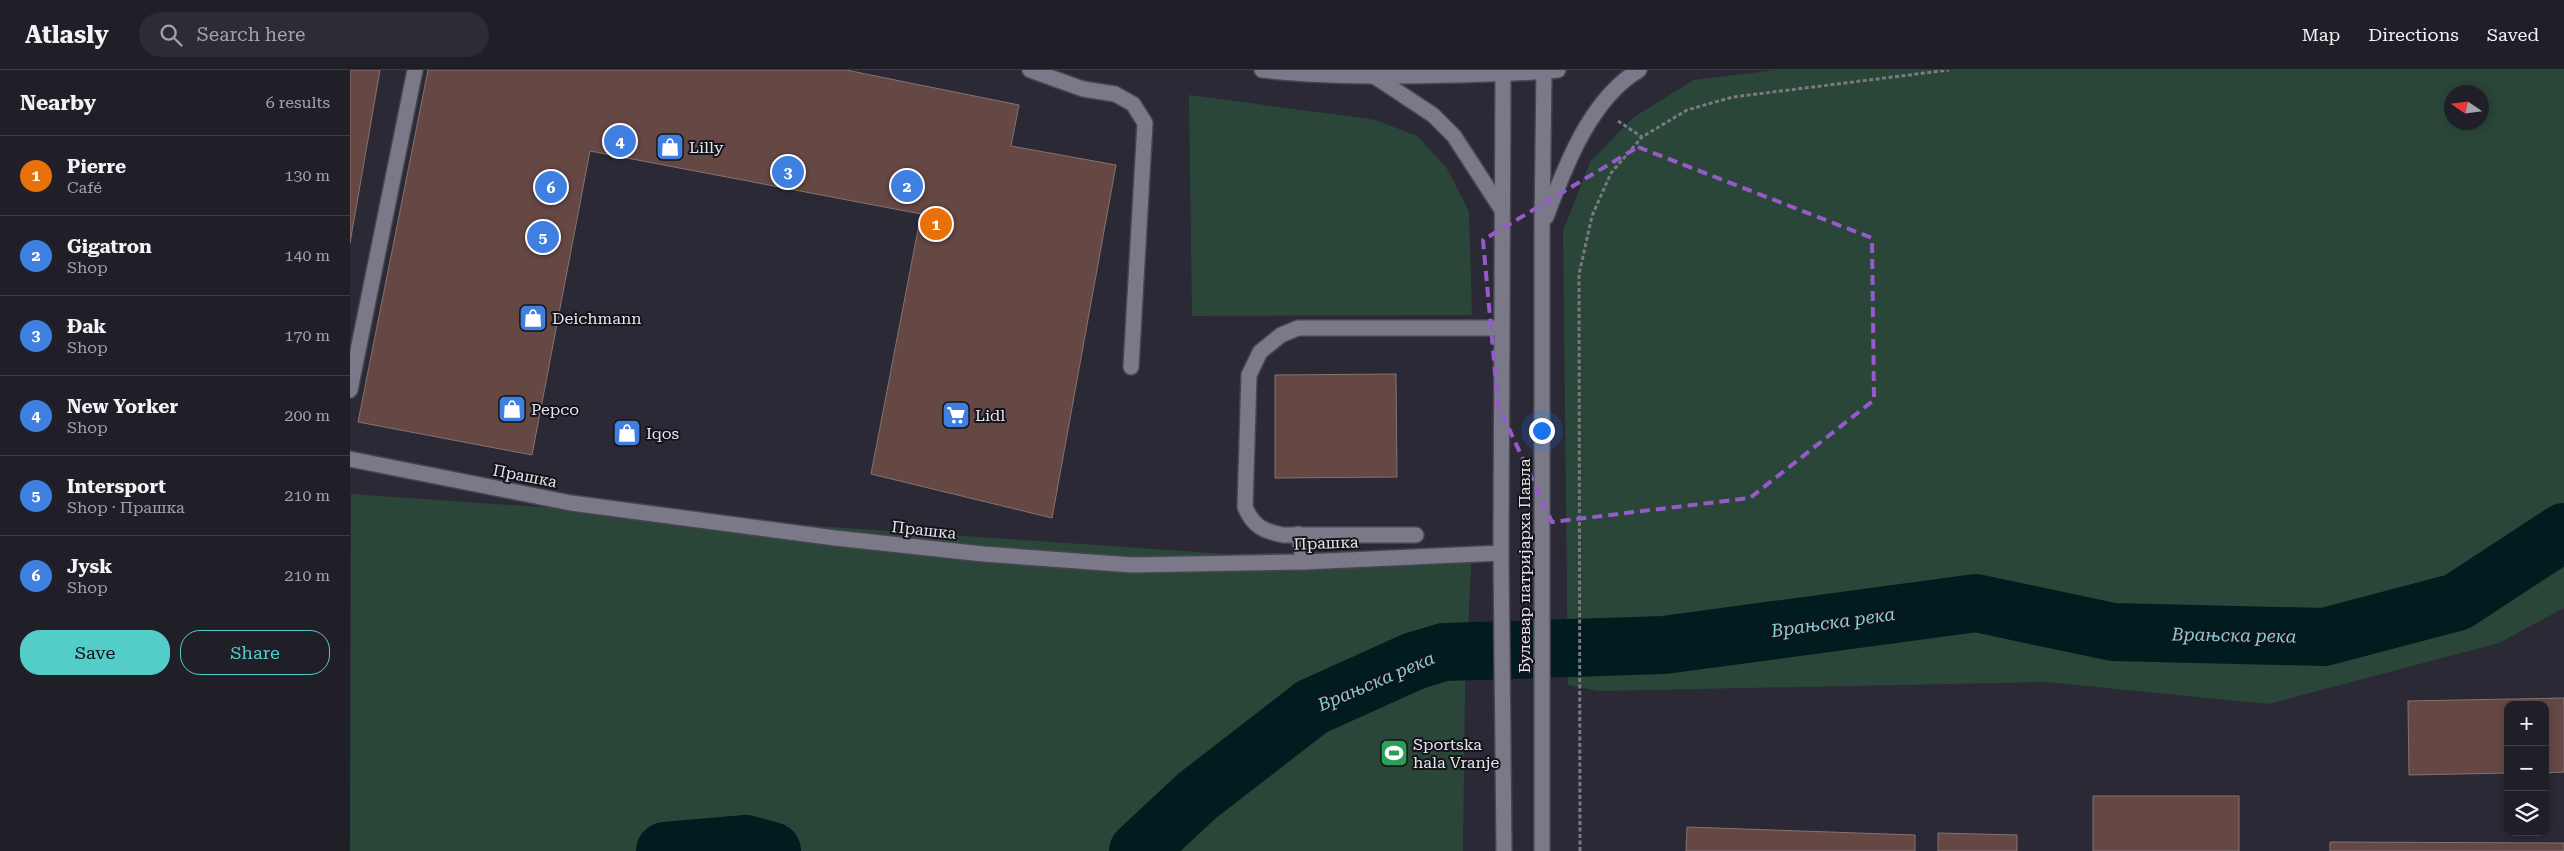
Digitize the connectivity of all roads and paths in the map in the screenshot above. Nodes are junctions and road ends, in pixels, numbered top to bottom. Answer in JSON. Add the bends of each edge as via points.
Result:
{"nodes":[{"id":1,"x":416,"y":70,"type":"edge"},
{"id":2,"x":1030,"y":70,"type":"edge"},
{"id":3,"x":1262,"y":70,"type":"edge"},
{"id":4,"x":1638,"y":70,"type":"edge"},
{"id":5,"x":1949,"y":70,"type":"edge"},
{"id":6,"x":1549,"y":71,"type":"edge"},
{"id":7,"x":1503,"y":72,"type":"edge"},
{"id":8,"x":1374,"y":76,"type":"junction"},
{"id":9,"x":1502,"y":211,"type":"junction"},
{"id":10,"x":1542,"y":228,"type":"junction"},
{"id":11,"x":1502,"y":328,"type":"junction"},
{"id":12,"x":1131,"y":367,"type":"dead end"},
{"id":13,"x":350,"y":390,"type":"edge"},
{"id":14,"x":350,"y":459,"type":"edge"},
{"id":15,"x":1298,"y":534,"type":"junction"},
{"id":16,"x":1416,"y":535,"type":"dead end"},
{"id":17,"x":1501,"y":553,"type":"junction"},
{"id":18,"x":1304,"y":562,"type":"junction"},
{"id":19,"x":1504,"y":851,"type":"edge"},
{"id":20,"x":1542,"y":851,"type":"edge"},
{"id":21,"x":1580,"y":851,"type":"edge"}],
"edges":[{"from":1,"to":13,"type":"main road"},
{"from":2,"to":12,"type":"main road","via":[[1083,89],[1115,94],[1133,104],[1145,123]]},
{"from":3,"to":8,"type":"main road","via":[[1307,75]]},
{"from":4,"to":10,"type":"main road","via":[[1600,108],[1572,150]]},
{"from":5,"to":21,"type":"path","via":[[1732,97],[1687,110],[1642,137],[1611,173],[1592,216],[1579,274]]},
{"from":6,"to":7,"type":"main road"},
{"from":6,"to":10,"type":"main road","name":"Булевар патријарха Павла"},
{"from":7,"to":8,"type":"main road"},
{"from":7,"to":9,"type":"main road","name":"Булевар патријарха Павла"},
{"from":8,"to":9,"type":"main road","via":[[1433,115],[1454,136]]},
{"from":9,"to":11,"type":"main road","name":"Булевар патријарха Павла"},
{"from":10,"to":20,"type":"main road","name":"Булевар патријарха Павла"},
{"from":11,"to":15,"type":"main road","via":[[1298,328],[1281,334],[1260,352],[1249,375],[1245,507],[1250,520],[1264,531]]},
{"from":11,"to":17,"type":"main road","name":"Булевар патријарха Павла"},
{"from":14,"to":18,"type":"main road","name":"Прашка","via":[[571,503],[889,544],[1132,565]]},
{"from":15,"to":16,"type":"main road"},
{"from":15,"to":18,"type":"main road"},
{"from":17,"to":18,"type":"main road","name":"Прашка"},
{"from":17,"to":19,"type":"main road","name":"Булевар патријарха Павла"}]}
